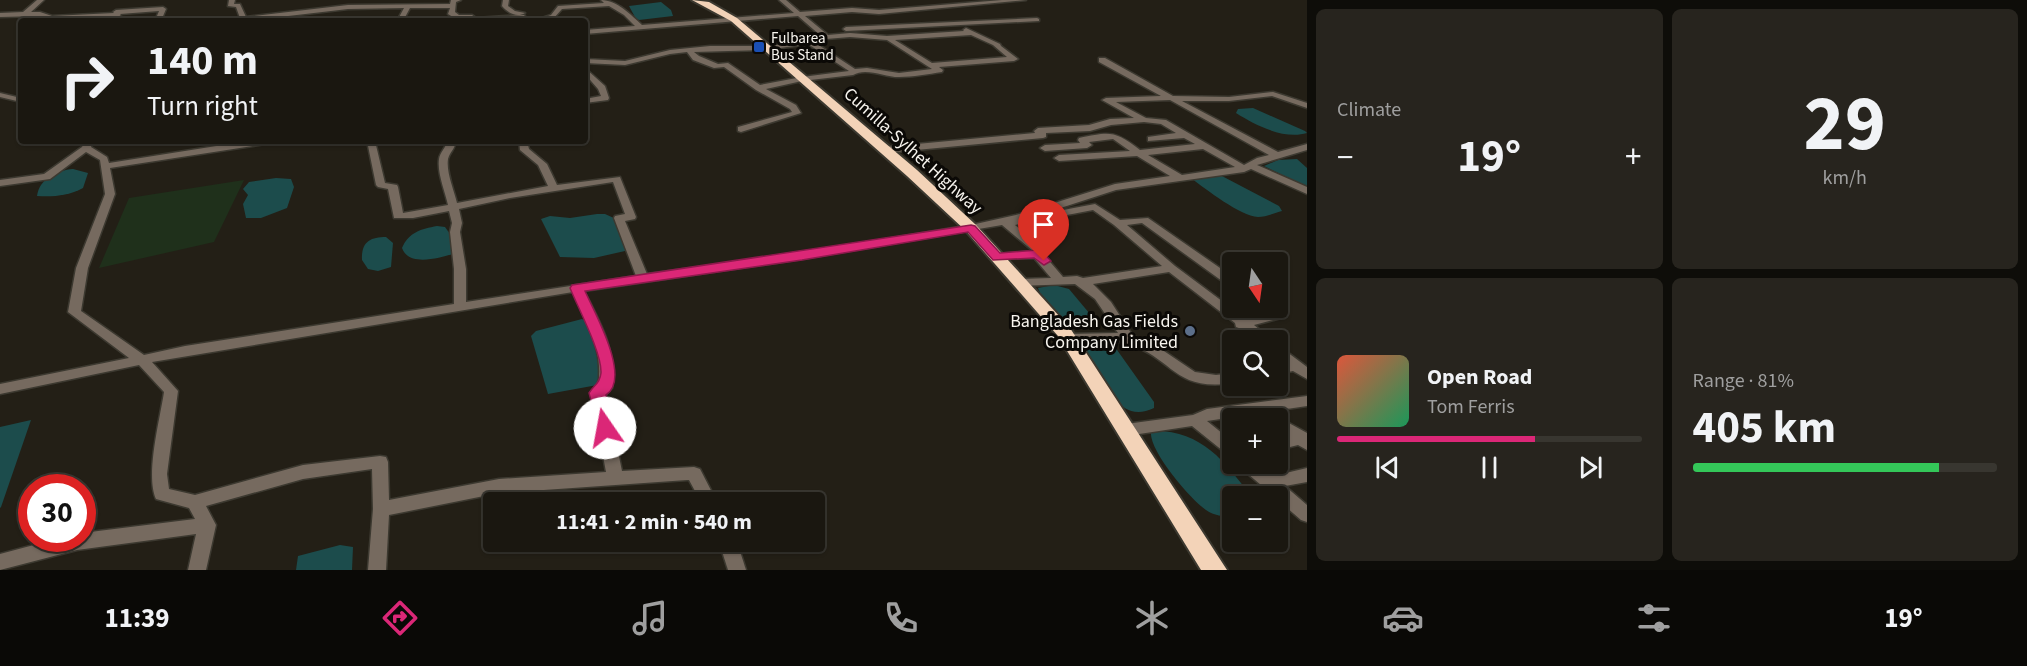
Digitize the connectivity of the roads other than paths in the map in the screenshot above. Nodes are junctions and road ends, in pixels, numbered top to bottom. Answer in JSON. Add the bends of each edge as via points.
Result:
{"nodes":[{"id":1,"x":41,"y":0,"type":"edge"},
{"id":2,"x":232,"y":0,"type":"edge"},
{"id":3,"x":458,"y":0,"type":"edge"},
{"id":4,"x":506,"y":0,"type":"edge"},
{"id":5,"x":696,"y":0,"type":"edge"},
{"id":6,"x":782,"y":0,"type":"edge"},
{"id":7,"x":1023,"y":0,"type":"edge"},
{"id":8,"x":607,"y":2,"type":"edge"},
{"id":9,"x":866,"y":2,"type":"dead end"},
{"id":10,"x":952,"y":2,"type":"edge"},
{"id":11,"x":389,"y":3,"type":"edge"},
{"id":12,"x":521,"y":5,"type":"dead end"},
{"id":13,"x":453,"y":6,"type":"junction"},
{"id":14,"x":408,"y":7,"type":"junction"},
{"id":15,"x":875,"y":11,"type":"junction"},
{"id":16,"x":116,"y":13,"type":"edge"},
{"id":17,"x":25,"y":14,"type":"junction"},
{"id":18,"x":0,"y":15,"type":"edge"},
{"id":19,"x":800,"y":15,"type":"junction"},
{"id":20,"x":524,"y":17,"type":"edge"},
{"id":21,"x":159,"y":18,"type":"edge"},
{"id":22,"x":243,"y":18,"type":"edge"},
{"id":23,"x":274,"y":18,"type":"edge"},
{"id":24,"x":402,"y":18,"type":"edge"},
{"id":25,"x":471,"y":18,"type":"edge"},
{"id":26,"x":554,"y":18,"type":"edge"},
{"id":27,"x":737,"y":20,"type":"junction"},
{"id":28,"x":1036,"y":20,"type":"dead end"},
{"id":29,"x":954,"y":23,"type":"junction"},
{"id":30,"x":640,"y":27,"type":"junction"},
{"id":31,"x":817,"y":31,"type":"junction"},
{"id":32,"x":588,"y":32,"type":"edge"},
{"id":33,"x":971,"y":33,"type":"junction"},
{"id":34,"x":826,"y":37,"type":"junction"},
{"id":35,"x":889,"y":38,"type":"junction"},
{"id":36,"x":809,"y":42,"type":"junction"},
{"id":37,"x":766,"y":48,"type":"junction"},
{"id":38,"x":689,"y":50,"type":"junction"},
{"id":39,"x":1102,"y":60,"type":"dead end"},
{"id":40,"x":588,"y":61,"type":"edge"},
{"id":41,"x":929,"y":65,"type":"junction"},
{"id":42,"x":854,"y":71,"type":"junction"},
{"id":43,"x":588,"y":73,"type":"edge"},
{"id":44,"x":802,"y":79,"type":"junction"},
{"id":45,"x":759,"y":88,"type":"junction"},
{"id":46,"x":0,"y":95,"type":"edge"},
{"id":47,"x":1307,"y":95,"type":"edge"},
{"id":48,"x":1282,"y":97,"type":"junction"},
{"id":49,"x":1172,"y":98,"type":"junction"},
{"id":50,"x":18,"y":99,"type":"edge"},
{"id":51,"x":18,"y":99,"type":"edge"},
{"id":52,"x":588,"y":101,"type":"edge"},
{"id":53,"x":0,"y":102,"type":"edge"},
{"id":54,"x":1307,"y":106,"type":"edge"},
{"id":55,"x":1144,"y":120,"type":"junction"},
{"id":56,"x":741,"y":129,"type":"dead end"},
{"id":57,"x":1186,"y":135,"type":"junction"},
{"id":58,"x":1150,"y":139,"type":"dead end"},
{"id":59,"x":87,"y":144,"type":"edge"},
{"id":60,"x":245,"y":144,"type":"edge"},
{"id":61,"x":372,"y":144,"type":"edge"},
{"id":62,"x":451,"y":144,"type":"edge"},
{"id":63,"x":524,"y":144,"type":"edge"},
{"id":64,"x":1204,"y":146,"type":"junction"},
{"id":65,"x":1307,"y":147,"type":"edge"},
{"id":66,"x":1045,"y":148,"type":"dead end"},
{"id":67,"x":885,"y":150,"type":"junction"},
{"id":68,"x":1137,"y":152,"type":"junction"},
{"id":69,"x":1279,"y":156,"type":"junction"},
{"id":70,"x":1059,"y":158,"type":"dead end"},
{"id":71,"x":106,"y":165,"type":"junction"},
{"id":72,"x":1246,"y":167,"type":"junction"},
{"id":73,"x":1180,"y":178,"type":"junction"},
{"id":74,"x":0,"y":183,"type":"edge"},
{"id":75,"x":554,"y":188,"type":"junction"},
{"id":76,"x":1307,"y":191,"type":"edge"},
{"id":77,"x":454,"y":207,"type":"junction"},
{"id":78,"x":1118,"y":223,"type":"junction"},
{"id":79,"x":971,"y":228,"type":"junction"},
{"id":80,"x":1037,"y":254,"type":"junction"},
{"id":81,"x":997,"y":257,"type":"junction"},
{"id":82,"x":1171,"y":268,"type":"junction"},
{"id":83,"x":1222,"y":275,"type":"edge"},
{"id":84,"x":644,"y":279,"type":"junction"},
{"id":85,"x":1060,"y":281,"type":"junction"},
{"id":86,"x":1084,"y":282,"type":"junction"},
{"id":87,"x":1020,"y":283,"type":"junction"},
{"id":88,"x":577,"y":288,"type":"junction"},
{"id":89,"x":460,"y":307,"type":"junction"},
{"id":90,"x":1265,"y":318,"type":"edge"},
{"id":91,"x":1241,"y":324,"type":"junction"},
{"id":92,"x":1250,"y":330,"type":"edge"},
{"id":93,"x":1068,"y":338,"type":"junction"},
{"id":94,"x":1126,"y":338,"type":"junction"},
{"id":95,"x":142,"y":360,"type":"junction"},
{"id":96,"x":1288,"y":360,"type":"edge"},
{"id":97,"x":1295,"y":366,"type":"junction"},
{"id":98,"x":1288,"y":367,"type":"edge"},
{"id":99,"x":1307,"y":374,"type":"edge"},
{"id":100,"x":1222,"y":381,"type":"edge"},
{"id":101,"x":0,"y":389,"type":"edge"},
{"id":102,"x":1307,"y":401,"type":"edge"},
{"id":103,"x":1285,"y":408,"type":"edge"},
{"id":104,"x":1222,"y":415,"type":"edge"},
{"id":105,"x":1195,"y":420,"type":"junction"},
{"id":106,"x":1126,"y":430,"type":"junction"},
{"id":107,"x":1288,"y":430,"type":"edge"},
{"id":108,"x":1304,"y":440,"type":"edge"},
{"id":109,"x":1222,"y":442,"type":"edge"},
{"id":110,"x":1288,"y":442,"type":"edge"},
{"id":111,"x":1260,"y":474,"type":"edge"},
{"id":112,"x":1307,"y":475,"type":"edge"},
{"id":113,"x":615,"y":478,"type":"junction"},
{"id":114,"x":1270,"y":483,"type":"junction"},
{"id":115,"x":704,"y":492,"type":"edge"},
{"id":116,"x":195,"y":502,"type":"junction"},
{"id":117,"x":381,"y":509,"type":"junction"},
{"id":118,"x":1307,"y":515,"type":"edge"},
{"id":119,"x":207,"y":525,"type":"junction"},
{"id":120,"x":731,"y":552,"type":"edge"},
{"id":121,"x":0,"y":562,"type":"edge"},
{"id":122,"x":197,"y":570,"type":"edge"},
{"id":123,"x":377,"y":570,"type":"edge"},
{"id":124,"x":737,"y":570,"type":"edge"},
{"id":125,"x":1215,"y":570,"type":"edge"}],
"edges":[{"from":1,"to":17,"type":"street"},
{"from":2,"to":22,"type":"street","via":[[231,6],[238,6]]},
{"from":3,"to":13,"type":"street","via":[[453,1]]},
{"from":4,"to":20,"type":"street","via":[[508,10]]},
{"from":5,"to":27,"type":"highway","name":"Cumilla-Sylhet Highway"},
{"from":6,"to":19,"type":"street"},
{"from":7,"to":10,"type":"street"},
{"from":8,"to":26,"type":"street","via":[[560,7]]},
{"from":8,"to":30,"type":"street"},
{"from":9,"to":15,"type":"street"},
{"from":10,"to":15,"type":"street"},
{"from":11,"to":14,"type":"street"},
{"from":11,"to":23,"type":"street"},
{"from":12,"to":20,"type":"street","via":[[526,11]]},
{"from":13,"to":14,"type":"street"},
{"from":13,"to":25,"type":"street","via":[[452,14],[456,17]]},
{"from":14,"to":24,"type":"street"},
{"from":15,"to":19,"type":"street"},
{"from":16,"to":17,"type":"street","via":[[51,18]]},
{"from":16,"to":21,"type":"street","via":[[163,9]]},
{"from":17,"to":18,"type":"street"},
{"from":19,"to":27,"type":"street"},
{"from":19,"to":31,"type":"street"},
{"from":27,"to":30,"type":"street"},
{"from":27,"to":37,"type":"highway","name":"Cumilla-Sylhet Highway"},
{"from":28,"to":29,"type":"street"},
{"from":29,"to":31,"type":"street"},
{"from":29,"to":33,"type":"street"},
{"from":30,"to":32,"type":"street"},
{"from":31,"to":34,"type":"street"},
{"from":33,"to":35,"type":"street"},
{"from":33,"to":41,"type":"street","via":[[998,45],[1014,59]]},
{"from":34,"to":35,"type":"street"},
{"from":34,"to":36,"type":"street"},
{"from":35,"to":41,"type":"street"},
{"from":36,"to":37,"type":"street"},
{"from":36,"to":42,"type":"street"},
{"from":37,"to":38,"type":"street"},
{"from":37,"to":44,"type":"highway","name":"Cumilla-Sylhet Highway"},
{"from":38,"to":40,"type":"street","via":[[625,63]]},
{"from":38,"to":45,"type":"street","via":[[696,58],[725,65]]},
{"from":39,"to":49,"type":"street"},
{"from":41,"to":42,"type":"street","via":[[943,72],[899,75]]},
{"from":42,"to":44,"type":"street"},
{"from":43,"to":52,"type":"street","via":[[602,87],[605,98]]},
{"from":44,"to":45,"type":"street"},
{"from":44,"to":67,"type":"highway","name":"Cumilla-Sylhet Highway"},
{"from":45,"to":56,"type":"street","via":[[797,113]]},
{"from":46,"to":50,"type":"street"},
{"from":47,"to":48,"type":"street"},
{"from":48,"to":49,"type":"street","via":[[1273,94],[1229,99]]},
{"from":48,"to":54,"type":"street"},
{"from":49,"to":55,"type":"street","via":[[1106,100]]},
{"from":49,"to":69,"type":"street"},
{"from":51,"to":53,"type":"street"},
{"from":55,"to":57,"type":"street","via":[[1163,122]]},
{"from":55,"to":67,"type":"street","via":[[1038,131],[1043,135]]},
{"from":57,"to":58,"type":"street"},
{"from":57,"to":64,"type":"street"},
{"from":59,"to":71,"type":"street"},
{"from":59,"to":74,"type":"street","via":[[47,177]]},
{"from":60,"to":71,"type":"street"},
{"from":61,"to":77,"type":"street","via":[[381,185],[393,187],[398,216]]},
{"from":62,"to":77,"type":"street","via":[[443,163]]},
{"from":63,"to":75,"type":"street","via":[[525,150],[542,164]]},
{"from":64,"to":68,"type":"street"},
{"from":64,"to":72,"type":"street"},
{"from":65,"to":69,"type":"street"},
{"from":66,"to":68,"type":"street","via":[[1087,145],[1082,140],[1114,136]]},
{"from":67,"to":79,"type":"highway","name":"Cumilla-Sylhet Highway"},
{"from":68,"to":70,"type":"street"},
{"from":68,"to":73,"type":"street"},
{"from":69,"to":72,"type":"street"},
{"from":71,"to":95,"type":"street","via":[[110,194],[82,268],[74,312]]},
{"from":72,"to":73,"type":"street"},
{"from":72,"to":76,"type":"street"},
{"from":73,"to":79,"type":"street","via":[[1115,187],[1018,218]]},
{"from":75,"to":77,"type":"street"},
{"from":75,"to":84,"type":"street","via":[[617,179],[631,217],[619,218]]},
{"from":77,"to":89,"type":"street"},
{"from":78,"to":80,"type":"street","via":[[1095,207],[1007,224],[1042,253]]},
{"from":78,"to":82,"type":"street"},
{"from":78,"to":83,"type":"street","via":[[1144,220]]},
{"from":79,"to":81,"type":"highway","name":"Cumilla-Sylhet Highway"},
{"from":79,"to":84,"type":"street"},
{"from":80,"to":81,"type":"street"},
{"from":80,"to":85,"type":"street"},
{"from":81,"to":87,"type":"highway","name":"Cumilla-Sylhet Highway"},
{"from":82,"to":86,"type":"street"},
{"from":82,"to":91,"type":"street"},
{"from":84,"to":88,"type":"street"},
{"from":85,"to":86,"type":"street"},
{"from":85,"to":87,"type":"street"},
{"from":86,"to":94,"type":"street","via":[[1122,327]]},
{"from":87,"to":93,"type":"highway","name":"Cumilla-Sylhet Highway"},
{"from":88,"to":89,"type":"street"},
{"from":88,"to":113,"type":"street","via":[[607,360],[607,381],[597,393]]},
{"from":89,"to":95,"type":"street"},
{"from":90,"to":91,"type":"street"},
{"from":91,"to":92,"type":"street"},
{"from":93,"to":94,"type":"street"},
{"from":93,"to":106,"type":"highway","name":"Cumilla-Sylhet Highway"},
{"from":94,"to":100,"type":"street","via":[[1140,342],[1193,378],[1213,383]]},
{"from":95,"to":101,"type":"street"},
{"from":95,"to":116,"type":"street","via":[[171,391],[159,474],[162,494]]},
{"from":96,"to":97,"type":"street"},
{"from":97,"to":98,"type":"street"},
{"from":97,"to":99,"type":"street"},
{"from":102,"to":103,"type":"street"},
{"from":104,"to":105,"type":"street"},
{"from":105,"to":106,"type":"street"},
{"from":105,"to":109,"type":"street"},
{"from":106,"to":125,"type":"highway","name":"Cumilla-Sylhet Highway"},
{"from":107,"to":108,"type":"street"},
{"from":108,"to":110,"type":"street"},
{"from":111,"to":114,"type":"street"},
{"from":112,"to":114,"type":"street"},
{"from":113,"to":115,"type":"street","via":[[694,474]]},
{"from":113,"to":117,"type":"street","via":[[498,486]]},
{"from":114,"to":118,"type":"street"},
{"from":116,"to":117,"type":"street","via":[[303,471],[380,462]]},
{"from":116,"to":119,"type":"street"},
{"from":117,"to":123,"type":"street"},
{"from":119,"to":121,"type":"street","via":[[77,542]]},
{"from":119,"to":122,"type":"street"},
{"from":120,"to":124,"type":"street"}]}
